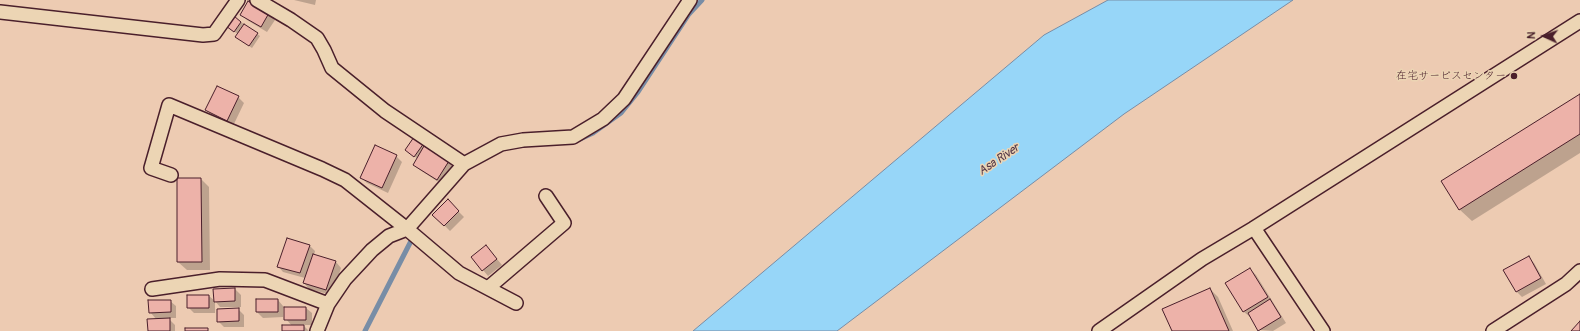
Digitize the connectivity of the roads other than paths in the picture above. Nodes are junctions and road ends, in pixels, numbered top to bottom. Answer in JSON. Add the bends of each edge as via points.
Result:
{"nodes":[{"id":1,"x":238,"y":0,"type":"edge"},
{"id":2,"x":256,"y":0,"type":"edge"},
{"id":3,"x":690,"y":0,"type":"edge"},
{"id":4,"x":0,"y":12,"type":"edge"},
{"id":5,"x":1580,"y":21,"type":"edge"},
{"id":6,"x":464,"y":164,"type":"junction"},
{"id":7,"x":171,"y":175,"type":"dead end"},
{"id":8,"x":546,"y":196,"type":"dead end"},
{"id":9,"x":1254,"y":228,"type":"junction"},
{"id":10,"x":407,"y":229,"type":"junction"},
{"id":11,"x":1580,"y":271,"type":"edge"},
{"id":12,"x":488,"y":288,"type":"junction"},
{"id":13,"x":152,"y":289,"type":"dead end"},
{"id":14,"x":516,"y":303,"type":"dead end"},
{"id":15,"x":328,"y":304,"type":"junction"},
{"id":16,"x":318,"y":331,"type":"edge"},
{"id":17,"x":1099,"y":331,"type":"edge"},
{"id":18,"x":1323,"y":331,"type":"edge"},
{"id":19,"x":1494,"y":331,"type":"edge"}],
"edges":[{"from":1,"to":4,"type":"street","via":[[214,34],[203,35]]},
{"from":2,"to":6,"type":"street","via":[[317,38],[332,68],[385,111]]},
{"from":3,"to":6,"type":"street","via":[[624,98],[603,120],[573,137],[501,144]]},
{"from":5,"to":9,"type":"street"},
{"from":6,"to":10,"type":"street"},
{"from":7,"to":10,"type":"street","via":[[151,168],[169,105],[322,168],[345,180]]},
{"from":8,"to":12,"type":"street","via":[[564,223]]},
{"from":9,"to":17,"type":"street","via":[[1202,260]]},
{"from":9,"to":18,"type":"street"},
{"from":10,"to":12,"type":"street","via":[[459,273]]},
{"from":10,"to":15,"type":"street","via":[[389,236],[372,250],[345,279]]},
{"from":11,"to":19,"type":"street","via":[[1566,284]]},
{"from":12,"to":14,"type":"street"},
{"from":13,"to":15,"type":"street","via":[[220,279],[265,280]]},
{"from":15,"to":16,"type":"street"}]}
